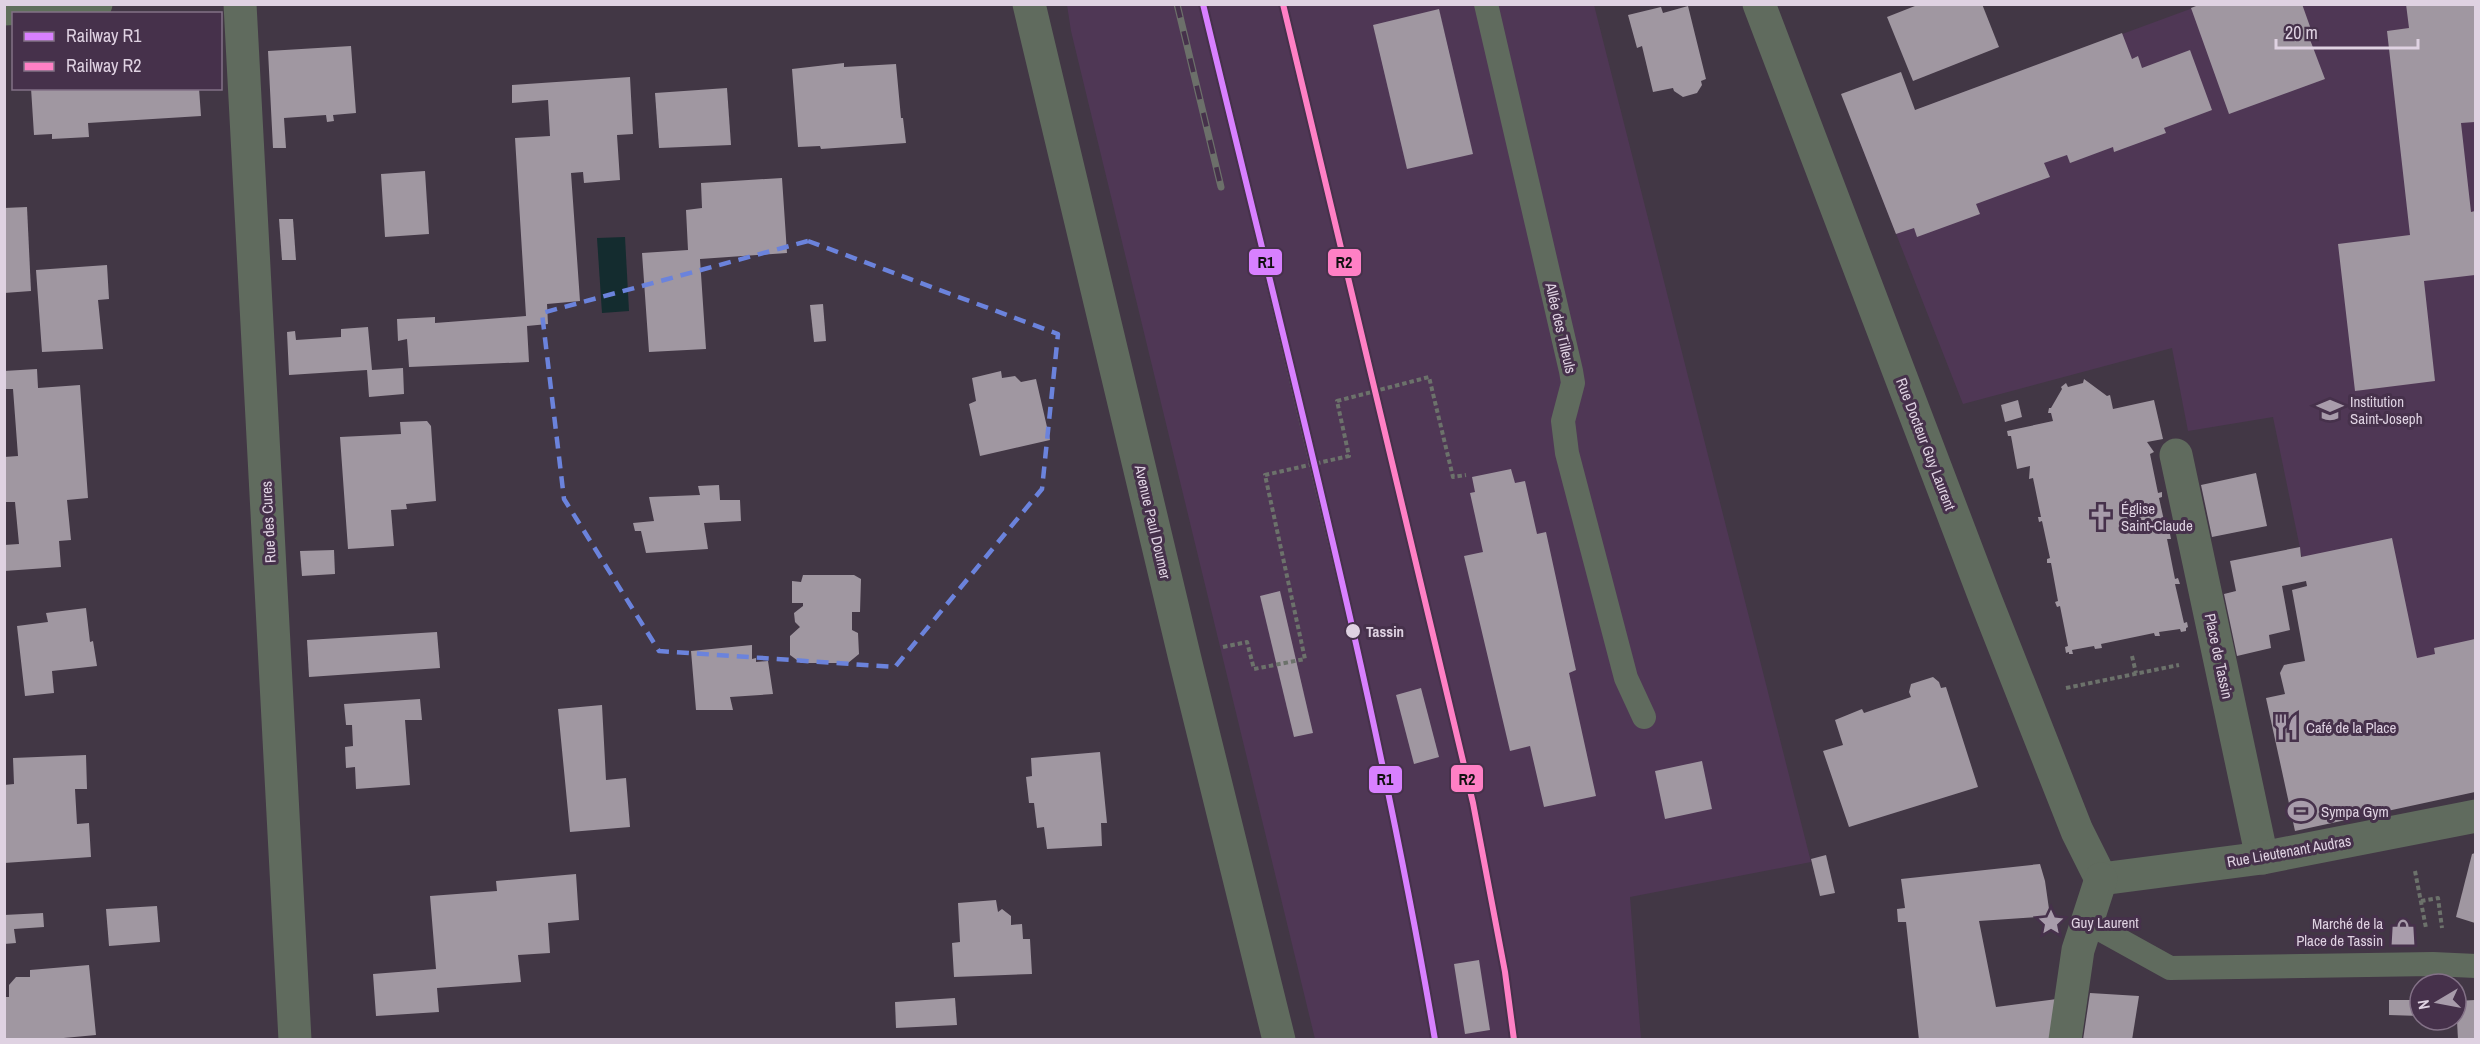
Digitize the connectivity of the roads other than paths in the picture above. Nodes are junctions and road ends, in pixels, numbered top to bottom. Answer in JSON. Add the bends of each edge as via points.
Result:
{"nodes":[{"id":1,"x":96,"y":4,"type":"edge"},
{"id":2,"x":240,"y":4,"type":"edge"},
{"id":3,"x":1029,"y":4,"type":"edge"},
{"id":4,"x":1486,"y":4,"type":"edge"},
{"id":5,"x":1759,"y":4,"type":"edge"},
{"id":6,"x":4,"y":9,"type":"edge"},
{"id":7,"x":2176,"y":455,"type":"dead end"},
{"id":8,"x":1644,"y":717,"type":"dead end"},
{"id":9,"x":2475,"y":816,"type":"edge"},
{"id":10,"x":2262,"y":858,"type":"junction"},
{"id":11,"x":2101,"y":879,"type":"junction"},
{"id":12,"x":2087,"y":922,"type":"junction"},
{"id":13,"x":2475,"y":966,"type":"edge"},
{"id":14,"x":295,"y":1040,"type":"edge"},
{"id":15,"x":1279,"y":1040,"type":"edge"},
{"id":16,"x":2065,"y":1040,"type":"edge"}],
"edges":[{"from":1,"to":6,"type":"street"},
{"from":2,"to":14,"type":"street","name":"Rue des Cures"},
{"from":3,"to":15,"type":"street","name":"Avenue Paul Doumer"},
{"from":4,"to":8,"type":"lane","name":"Allée des Tilleuls","via":[[1573,383],[1563,421],[1567,453],[1626,678]]},
{"from":5,"to":11,"type":"street","name":"Rue Docteur Guy Laurent","via":[[2024,697],[2077,831]]},
{"from":7,"to":10,"type":"street","name":"Place de Tassin"},
{"from":9,"to":10,"type":"street","name":"Rue Lieutenant Audras"},
{"from":10,"to":11,"type":"street","name":"Rue Lieutenant Audras"},
{"from":11,"to":12,"type":"street"},
{"from":12,"to":13,"type":"lane","via":[[2170,968]]},
{"from":12,"to":16,"type":"street","via":[[2071,985]]}]}
